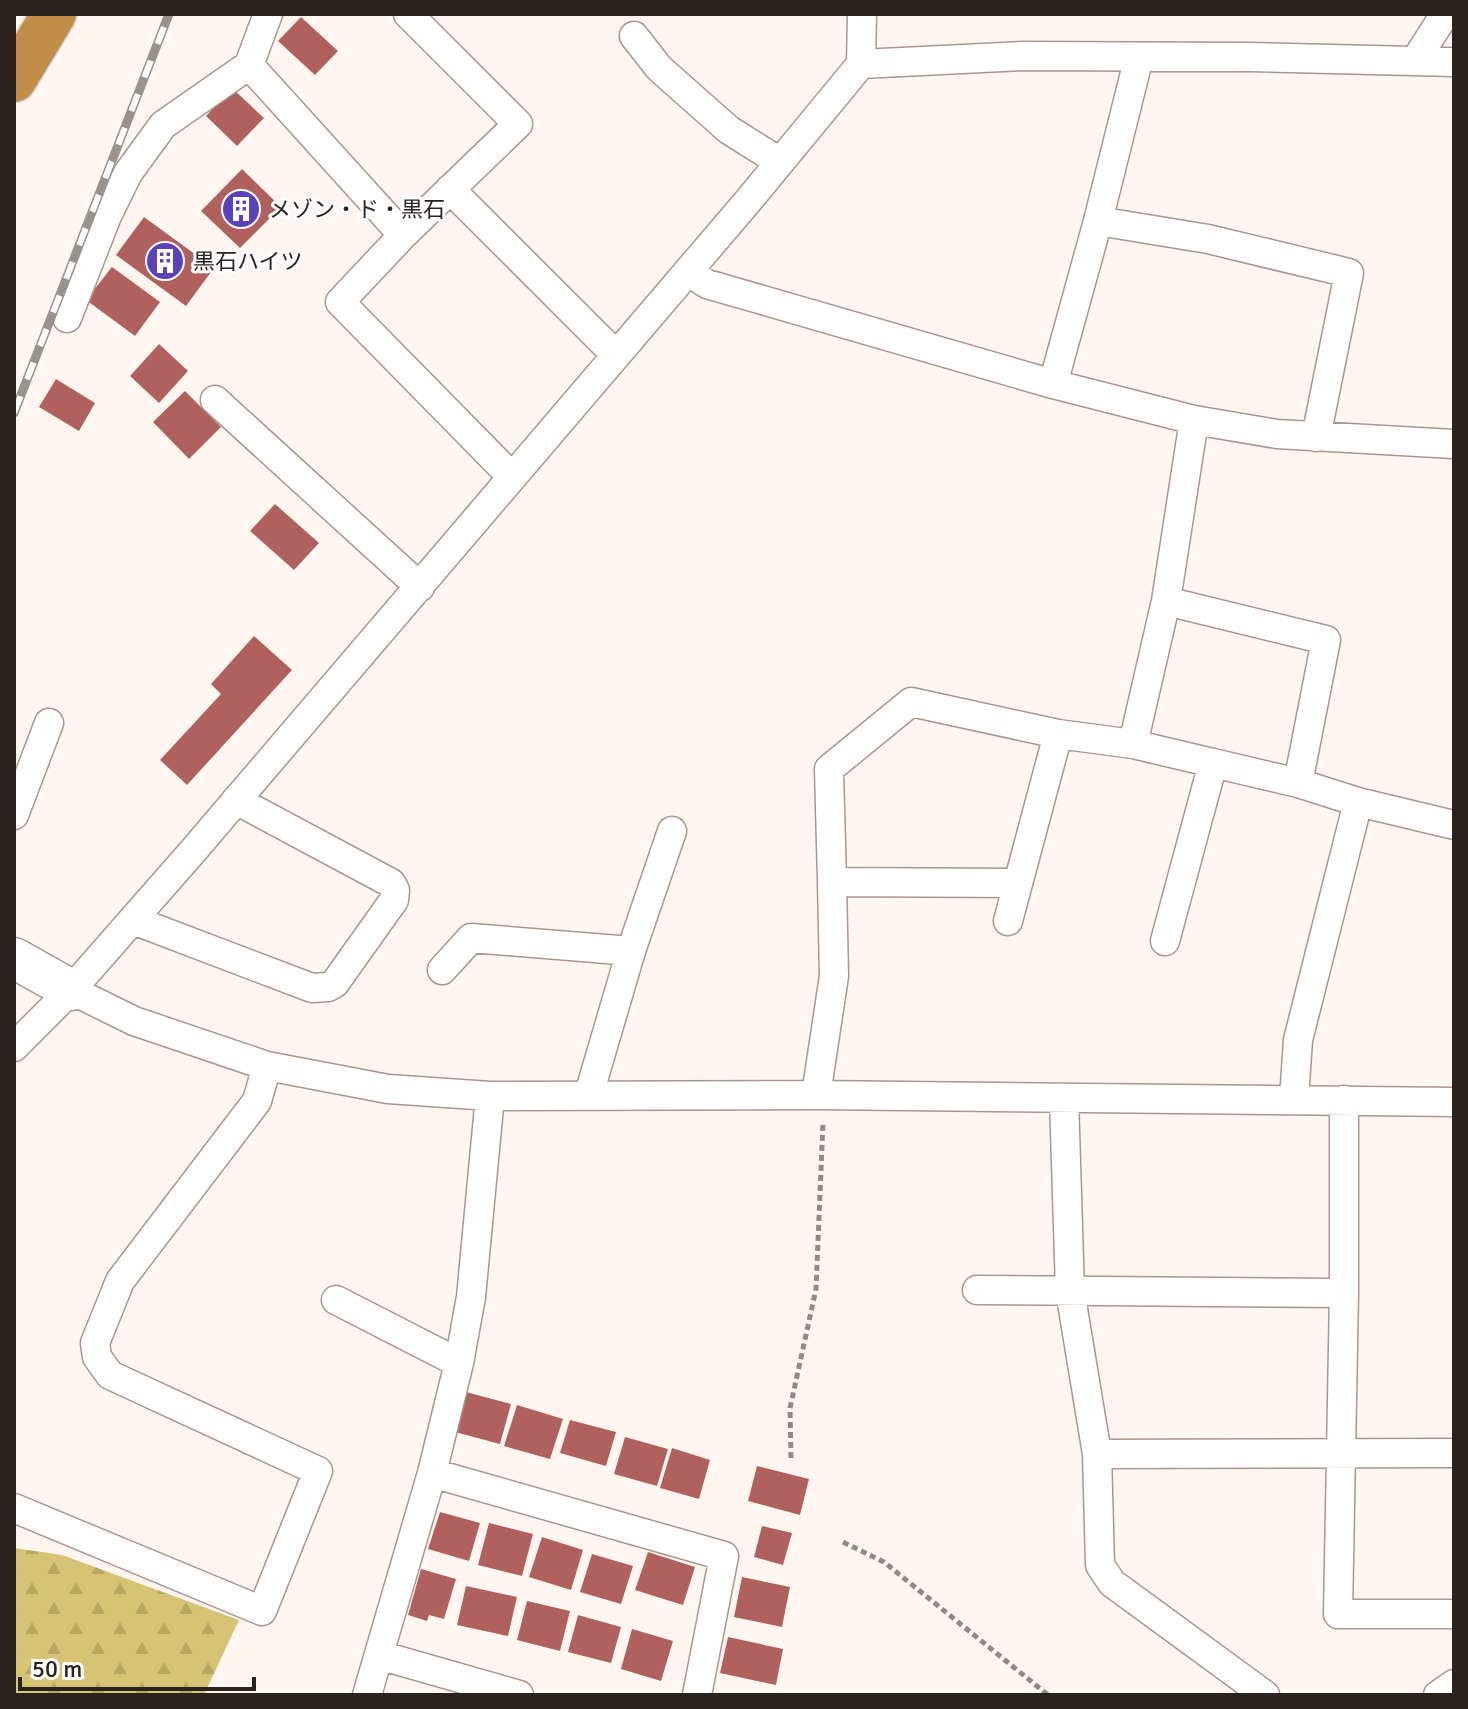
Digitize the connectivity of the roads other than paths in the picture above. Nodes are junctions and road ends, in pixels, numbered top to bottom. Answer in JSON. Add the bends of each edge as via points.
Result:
{"nodes":[{"id":1,"x":54,"y":14,"type":"edge"},
{"id":2,"x":268,"y":14,"type":"edge"},
{"id":3,"x":408,"y":14,"type":"edge"},
{"id":4,"x":862,"y":14,"type":"edge"},
{"id":5,"x":1445,"y":14,"type":"edge"},
{"id":6,"x":634,"y":36,"type":"dead end"},
{"id":7,"x":1139,"y":57,"type":"junction"},
{"id":8,"x":1415,"y":61,"type":"junction"},
{"id":9,"x":1454,"y":62,"type":"edge"},
{"id":10,"x":861,"y":64,"type":"junction"},
{"id":11,"x":249,"y":65,"type":"junction"},
{"id":12,"x":14,"y":80,"type":"edge"},
{"id":13,"x":780,"y":162,"type":"junction"},
{"id":14,"x":450,"y":189,"type":"junction"},
{"id":15,"x":1098,"y":221,"type":"junction"},
{"id":16,"x":403,"y":235,"type":"junction"},
{"id":17,"x":688,"y":271,"type":"junction"},
{"id":18,"x":67,"y":318,"type":"dead end"},
{"id":19,"x":616,"y":355,"type":"junction"},
{"id":20,"x":1053,"y":384,"type":"junction"},
{"id":21,"x":215,"y":400,"type":"dead end"},
{"id":22,"x":1194,"y":420,"type":"junction"},
{"id":23,"x":1316,"y":437,"type":"junction"},
{"id":24,"x":1454,"y":444,"type":"edge"},
{"id":25,"x":512,"y":477,"type":"junction"},
{"id":26,"x":420,"y":587,"type":"junction"},
{"id":27,"x":1166,"y":601,"type":"junction"},
{"id":28,"x":49,"y":723,"type":"dead end"},
{"id":29,"x":1058,"y":734,"type":"junction"},
{"id":30,"x":1133,"y":744,"type":"junction"},
{"id":31,"x":1213,"y":763,"type":"junction"},
{"id":32,"x":1298,"y":783,"type":"junction"},
{"id":33,"x":236,"y":800,"type":"junction"},
{"id":34,"x":1358,"y":802,"type":"junction"},
{"id":35,"x":14,"y":815,"type":"edge"},
{"id":36,"x":1454,"y":825,"type":"edge"},
{"id":37,"x":672,"y":831,"type":"dead end"},
{"id":38,"x":832,"y":882,"type":"junction"},
{"id":39,"x":1018,"y":883,"type":"junction"},
{"id":40,"x":133,"y":920,"type":"junction"},
{"id":41,"x":1008,"y":921,"type":"dead end"},
{"id":42,"x":1165,"y":941,"type":"dead end"},
{"id":43,"x":631,"y":951,"type":"junction"},
{"id":44,"x":14,"y":958,"type":"edge"},
{"id":45,"x":442,"y":970,"type":"dead end"},
{"id":46,"x":71,"y":990,"type":"junction"},
{"id":47,"x":14,"y":1047,"type":"edge"},
{"id":48,"x":267,"y":1066,"type":"junction"},
{"id":49,"x":589,"y":1094,"type":"junction"},
{"id":50,"x":816,"y":1095,"type":"junction"},
{"id":51,"x":490,"y":1096,"type":"junction"},
{"id":52,"x":1064,"y":1098,"type":"junction"},
{"id":53,"x":1294,"y":1099,"type":"junction"},
{"id":54,"x":1344,"y":1100,"type":"junction"},
{"id":55,"x":1454,"y":1102,"type":"edge"},
{"id":56,"x":977,"y":1290,"type":"dead end"},
{"id":57,"x":1070,"y":1291,"type":"junction"},
{"id":58,"x":1344,"y":1293,"type":"junction"},
{"id":59,"x":336,"y":1300,"type":"dead end"},
{"id":60,"x":459,"y":1363,"type":"junction"},
{"id":61,"x":1340,"y":1453,"type":"junction"},
{"id":62,"x":1454,"y":1453,"type":"edge"},
{"id":63,"x":1097,"y":1454,"type":"junction"},
{"id":64,"x":432,"y":1473,"type":"junction"},
{"id":65,"x":14,"y":1508,"type":"edge"},
{"id":66,"x":1454,"y":1614,"type":"edge"},
{"id":67,"x":379,"y":1655,"type":"junction"},
{"id":68,"x":1454,"y":1684,"type":"edge"},
{"id":69,"x":367,"y":1695,"type":"edge"},
{"id":70,"x":519,"y":1695,"type":"edge"},
{"id":71,"x":697,"y":1695,"type":"edge"},
{"id":72,"x":1265,"y":1695,"type":"edge"},
{"id":73,"x":1438,"y":1695,"type":"edge"}],
"edges":[{"from":1,"to":12,"type":"highway"},
{"from":2,"to":11,"type":"street"},
{"from":3,"to":14,"type":"street","via":[[518,124]]},
{"from":4,"to":10,"type":"street"},
{"from":5,"to":8,"type":"street"},
{"from":6,"to":13,"type":"street","via":[[659,68],[729,130]]},
{"from":7,"to":8,"type":"street"},
{"from":7,"to":10,"type":"street"},
{"from":7,"to":15,"type":"street"},
{"from":8,"to":9,"type":"street"},
{"from":10,"to":13,"type":"street"},
{"from":11,"to":16,"type":"street"},
{"from":11,"to":18,"type":"street","via":[[163,125],[128,173]]},
{"from":13,"to":17,"type":"street"},
{"from":14,"to":16,"type":"street"},
{"from":14,"to":19,"type":"street"},
{"from":15,"to":20,"type":"street"},
{"from":15,"to":23,"type":"street","via":[[1208,239],[1349,273]]},
{"from":16,"to":25,"type":"street","via":[[340,302]]},
{"from":17,"to":19,"type":"street"},
{"from":17,"to":20,"type":"street","via":[[707,284]]},
{"from":19,"to":25,"type":"street"},
{"from":20,"to":22,"type":"street"},
{"from":21,"to":26,"type":"street"},
{"from":22,"to":23,"type":"street"},
{"from":22,"to":27,"type":"street"},
{"from":23,"to":24,"type":"street"},
{"from":25,"to":26,"type":"street"},
{"from":26,"to":33,"type":"street"},
{"from":27,"to":30,"type":"street"},
{"from":27,"to":32,"type":"street","via":[[1326,640]]},
{"from":28,"to":35,"type":"street"},
{"from":29,"to":30,"type":"street"},
{"from":29,"to":38,"type":"street","via":[[911,702],[829,769]]},
{"from":29,"to":39,"type":"street"},
{"from":30,"to":31,"type":"street"},
{"from":31,"to":32,"type":"street"},
{"from":31,"to":42,"type":"street"},
{"from":32,"to":34,"type":"street"},
{"from":33,"to":40,"type":"street"},
{"from":33,"to":40,"type":"street","via":[[391,883],[395,890],[394,900],[335,983],[312,988]]},
{"from":34,"to":36,"type":"street"},
{"from":34,"to":53,"type":"street","via":[[1298,1040]]},
{"from":37,"to":43,"type":"street"},
{"from":38,"to":39,"type":"street"},
{"from":38,"to":50,"type":"street","via":[[834,976]]},
{"from":39,"to":41,"type":"street"},
{"from":40,"to":46,"type":"street"},
{"from":43,"to":45,"type":"street","via":[[471,938]]},
{"from":43,"to":49,"type":"street"},
{"from":44,"to":46,"type":"street"},
{"from":46,"to":47,"type":"street"},
{"from":46,"to":48,"type":"street","via":[[134,1021]]},
{"from":48,"to":51,"type":"street","via":[[388,1089]]},
{"from":48,"to":65,"type":"street","via":[[257,1101],[120,1281],[95,1343],[97,1357],[110,1375],[318,1471],[262,1611]]},
{"from":49,"to":50,"type":"street"},
{"from":49,"to":51,"type":"street"},
{"from":50,"to":52,"type":"street"},
{"from":51,"to":60,"type":"street","via":[[471,1297]]},
{"from":52,"to":53,"type":"street"},
{"from":52,"to":57,"type":"street"},
{"from":53,"to":54,"type":"street"},
{"from":54,"to":55,"type":"street"},
{"from":54,"to":58,"type":"street"},
{"from":56,"to":57,"type":"street"},
{"from":57,"to":58,"type":"street"},
{"from":57,"to":63,"type":"street"},
{"from":58,"to":61,"type":"street"},
{"from":59,"to":60,"type":"street"},
{"from":60,"to":64,"type":"street"},
{"from":61,"to":62,"type":"street"},
{"from":61,"to":63,"type":"street"},
{"from":61,"to":66,"type":"street","via":[[1338,1614]]},
{"from":63,"to":72,"type":"street","via":[[1100,1565],[1112,1583]]},
{"from":64,"to":67,"type":"street"},
{"from":64,"to":71,"type":"street","via":[[724,1556]]},
{"from":67,"to":69,"type":"street"},
{"from":67,"to":70,"type":"street"},
{"from":68,"to":73,"type":"street"}]}
